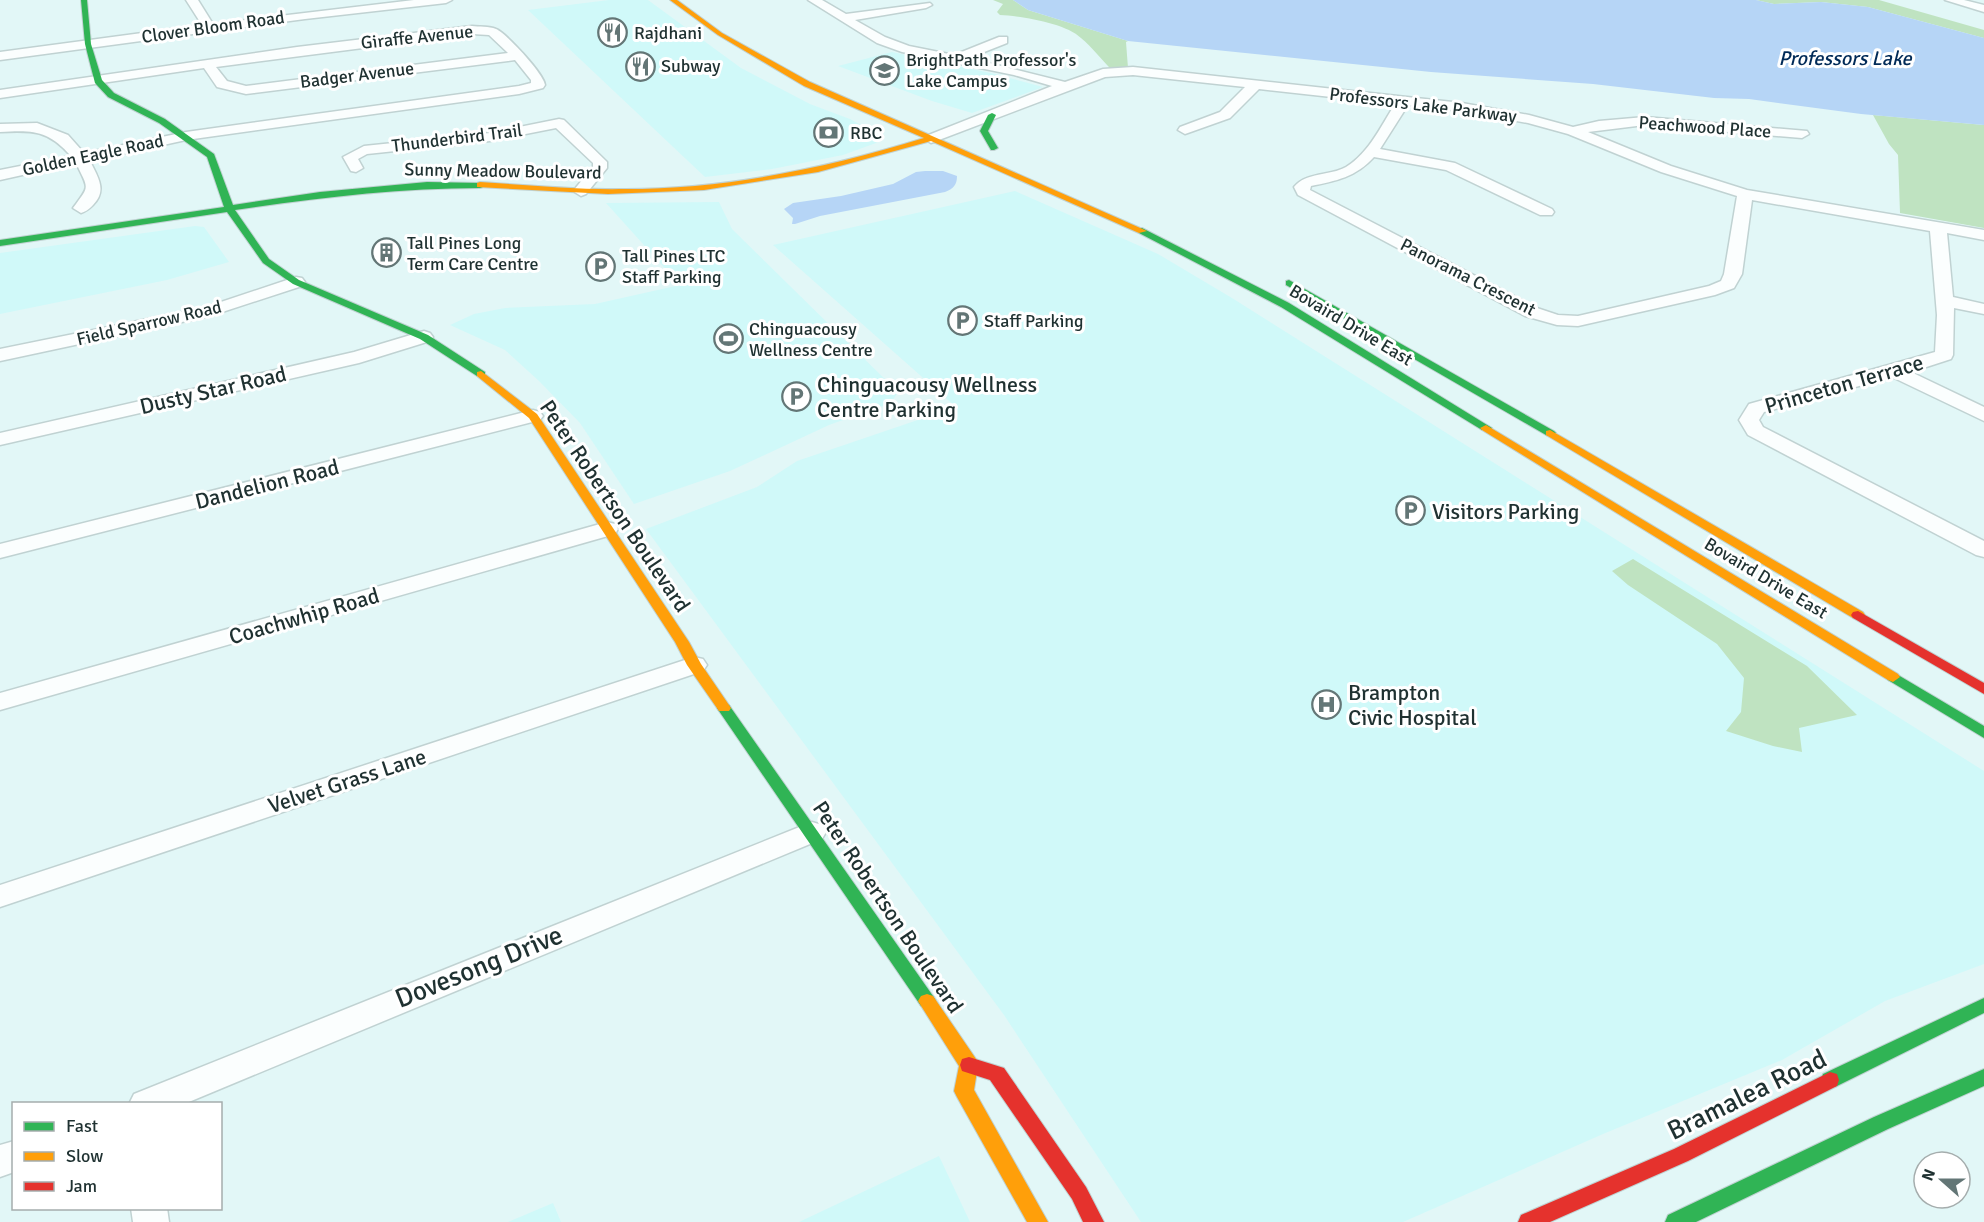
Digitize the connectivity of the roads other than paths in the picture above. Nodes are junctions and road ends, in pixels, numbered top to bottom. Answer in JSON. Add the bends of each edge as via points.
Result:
{"nodes":[{"id":1,"x":84,"y":0,"type":"edge"},
{"id":2,"x":192,"y":0,"type":"edge"},
{"id":3,"x":294,"y":0,"type":"edge"},
{"id":4,"x":446,"y":0,"type":"edge"},
{"id":5,"x":673,"y":0,"type":"edge"},
{"id":6,"x":814,"y":0,"type":"edge"},
{"id":7,"x":1951,"y":0,"type":"edge"},
{"id":8,"x":404,"y":2,"type":"edge"},
{"id":9,"x":926,"y":5,"type":"dead end"},
{"id":10,"x":1984,"y":9,"type":"edge"},
{"id":11,"x":305,"y":15,"type":"junction"},
{"id":12,"x":844,"y":18,"type":"junction"},
{"id":13,"x":209,"y":27,"type":"junction"},
{"id":14,"x":1003,"y":40,"type":"dead end"},
{"id":15,"x":88,"y":44,"type":"junction"},
{"id":16,"x":0,"y":56,"type":"edge"},
{"id":17,"x":518,"y":56,"type":"junction"},
{"id":18,"x":954,"y":60,"type":"junction"},
{"id":19,"x":208,"y":64,"type":"junction"},
{"id":20,"x":98,"y":81,"type":"junction"},
{"id":21,"x":1255,"y":85,"type":"junction"},
{"id":22,"x":1065,"y":86,"type":"junction"},
{"id":23,"x":0,"y":94,"type":"edge"},
{"id":24,"x":1404,"y":101,"type":"junction"},
{"id":25,"x":992,"y":115,"type":"junction"},
{"id":26,"x":888,"y":120,"type":"junction"},
{"id":27,"x":935,"y":122,"type":"dead end"},
{"id":28,"x":0,"y":128,"type":"edge"},
{"id":29,"x":952,"y":130,"type":"junction"},
{"id":30,"x":1185,"y":130,"type":"dead end"},
{"id":31,"x":1573,"y":131,"type":"junction"},
{"id":32,"x":1802,"y":134,"type":"dead end"},
{"id":33,"x":186,"y":136,"type":"junction"},
{"id":34,"x":931,"y":139,"type":"junction"},
{"id":35,"x":1370,"y":152,"type":"junction"},
{"id":36,"x":882,"y":156,"type":"junction"},
{"id":37,"x":81,"y":158,"type":"junction"},
{"id":38,"x":356,"y":168,"type":"dead end"},
{"id":39,"x":0,"y":175,"type":"edge"},
{"id":40,"x":581,"y":191,"type":"junction"},
{"id":41,"x":1745,"y":194,"type":"junction"},
{"id":42,"x":81,"y":208,"type":"dead end"},
{"id":43,"x":229,"y":208,"type":"junction"},
{"id":44,"x":1546,"y":212,"type":"dead end"},
{"id":45,"x":1938,"y":228,"type":"junction"},
{"id":46,"x":1984,"y":236,"type":"edge"},
{"id":47,"x":0,"y":243,"type":"edge"},
{"id":48,"x":1275,"y":275,"type":"dead end"},
{"id":49,"x":296,"y":282,"type":"junction"},
{"id":50,"x":1943,"y":300,"type":"junction"},
{"id":51,"x":1984,"y":309,"type":"edge"},
{"id":52,"x":424,"y":337,"type":"junction"},
{"id":53,"x":0,"y":355,"type":"edge"},
{"id":54,"x":1894,"y":371,"type":"junction"},
{"id":55,"x":1984,"y":415,"type":"edge"},
{"id":56,"x":533,"y":416,"type":"junction"},
{"id":57,"x":0,"y":439,"type":"edge"},
{"id":58,"x":607,"y":529,"type":"junction"},
{"id":59,"x":1984,"y":550,"type":"edge"},
{"id":60,"x":0,"y":551,"type":"edge"},
{"id":61,"x":694,"y":665,"type":"junction"},
{"id":62,"x":1984,"y":689,"type":"edge"},
{"id":63,"x":0,"y":702,"type":"edge"},
{"id":64,"x":1984,"y":733,"type":"edge"},
{"id":65,"x":812,"y":832,"type":"junction"},
{"id":66,"x":0,"y":896,"type":"edge"},
{"id":67,"x":1984,"y":1005,"type":"edge"},
{"id":68,"x":969,"y":1065,"type":"junction"},
{"id":69,"x":1984,"y":1077,"type":"edge"},
{"id":70,"x":151,"y":1102,"type":"edge"},
{"id":71,"x":1038,"y":1222,"type":"edge"},
{"id":72,"x":1094,"y":1222,"type":"edge"},
{"id":73,"x":1528,"y":1222,"type":"edge"},
{"id":74,"x":1675,"y":1222,"type":"edge"}],
"edges":[{"from":1,"to":15,"type":"street"},
{"from":2,"to":13,"type":"street"},
{"from":3,"to":11,"type":"street"},
{"from":4,"to":8,"type":"street","name":"Clover Bloom Road"},
{"from":5,"to":26,"type":"street","name":"Bovaird Drive East","via":[[767,63]]},
{"from":6,"to":12,"type":"street"},
{"from":7,"to":10,"type":"street"},
{"from":8,"to":11,"type":"street","name":"Clover Bloom Road"},
{"from":9,"to":12,"type":"street"},
{"from":11,"to":13,"type":"street","name":"Clover Bloom Road"},
{"from":12,"to":18,"type":"street","via":[[881,40]]},
{"from":13,"to":15,"type":"street","name":"Clover Bloom Road"},
{"from":14,"to":18,"type":"street"},
{"from":15,"to":16,"type":"street","name":"Clover Bloom Road"},
{"from":15,"to":20,"type":"street"},
{"from":17,"to":19,"type":"street","name":"Giraffe Avenue","via":[[493,32],[472,30]]},
{"from":17,"to":19,"type":"street","name":"Badger Avenue","via":[[246,90],[215,80]]},
{"from":17,"to":33,"type":"street","name":"Giraffe Avenue","via":[[538,80],[538,86]]},
{"from":18,"to":22,"type":"street"},
{"from":19,"to":20,"type":"street","name":"Giraffe Avenue"},
{"from":20,"to":23,"type":"street","name":"Giraffe Avenue"},
{"from":20,"to":33,"type":"street","name":"Peter Robertson Boulevard","via":[[111,95]]},
{"from":21,"to":22,"type":"street","name":"Professors Lake Parkway","via":[[1122,71]]},
{"from":21,"to":24,"type":"street","name":"Professors Lake Parkway"},
{"from":21,"to":30,"type":"street","via":[[1225,115]]},
{"from":22,"to":25,"type":"street","name":"Professors Lake Parkway"},
{"from":24,"to":31,"type":"street","name":"Professors Lake Parkway","via":[[1462,107]]},
{"from":24,"to":35,"type":"street","name":"Panorama Crescent"},
{"from":25,"to":29,"type":"street","name":"Professors Lake Parkway"},
{"from":25,"to":29,"type":"street","via":[[984,131],[1000,150]]},
{"from":26,"to":34,"type":"street","name":"Bovaird Drive East"},
{"from":26,"to":36,"type":"street","via":[[896,134]]},
{"from":27,"to":29,"type":"street"},
{"from":28,"to":37,"type":"street","via":[[32,126],[63,138]]},
{"from":29,"to":34,"type":"street","name":"Professors Lake Parkway"},
{"from":31,"to":32,"type":"street","name":"Peachwood Place","via":[[1645,121]]},
{"from":31,"to":41,"type":"street","name":"Professors Lake Parkway","via":[[1666,169]]},
{"from":33,"to":37,"type":"street","name":"Golden Eagle Road"},
{"from":33,"to":43,"type":"street","name":"Peter Robertson Boulevard","via":[[211,156]]},
{"from":34,"to":36,"type":"street","name":"Sunny Meadow Boulevard"},
{"from":34,"to":64,"type":"street","name":"Bovaird Drive East","via":[[1123,221],[1285,305]]},
{"from":35,"to":41,"type":"street","name":"Panorama Crescent","via":[[1345,174],[1306,183],[1303,192],[1531,312],[1557,320],[1578,321],[1728,284],[1733,274]]},
{"from":35,"to":44,"type":"street","via":[[1450,166]]},
{"from":36,"to":40,"type":"street","name":"Sunny Meadow Boulevard","via":[[801,176],[733,187]]},
{"from":37,"to":39,"type":"street","name":"Golden Eagle Road"},
{"from":37,"to":42,"type":"street","via":[[94,185],[92,197]]},
{"from":38,"to":40,"type":"street","name":"Thunderbird Trail","via":[[350,157],[364,150],[490,137],[559,123],[600,162],[600,168]]},
{"from":40,"to":43,"type":"street","name":"Sunny Meadow Boulevard","via":[[430,185]]},
{"from":41,"to":45,"type":"street","name":"Professors Lake Parkway"},
{"from":43,"to":47,"type":"street","name":"Sunny Meadow Boulevard"},
{"from":43,"to":49,"type":"street","name":"Peter Robertson Boulevard","via":[[266,261]]},
{"from":45,"to":46,"type":"street","name":"Professors Lake Parkway"},
{"from":45,"to":50,"type":"street","name":"Princeton Terrace"},
{"from":48,"to":62,"type":"street","name":"Bovaird Drive East"},
{"from":49,"to":52,"type":"street","name":"Peter Robertson Boulevard"},
{"from":49,"to":53,"type":"street","name":"Field Sparrow Road","via":[[210,311]]},
{"from":50,"to":51,"type":"street"},
{"from":50,"to":54,"type":"street","name":"Princeton Terrace","via":[[1944,355]]},
{"from":52,"to":56,"type":"street","name":"Peter Robertson Boulevard","via":[[488,378]]},
{"from":52,"to":57,"type":"street","name":"Dusty Star Road","via":[[359,357]]},
{"from":54,"to":55,"type":"street"},
{"from":54,"to":59,"type":"street","name":"Princeton Terrace","via":[[1756,408],[1749,420],[1755,431]]},
{"from":56,"to":58,"type":"street","name":"Peter Robertson Boulevard"},
{"from":56,"to":60,"type":"street","name":"Dandelion Road"},
{"from":58,"to":61,"type":"street","name":"Peter Robertson Boulevard"},
{"from":58,"to":63,"type":"street","name":"Coachwhip Road"},
{"from":61,"to":65,"type":"street","name":"Peter Robertson Boulevard"},
{"from":61,"to":66,"type":"street","name":"Velvet Grass Lane"},
{"from":65,"to":68,"type":"street","name":"Peter Robertson Boulevard"},
{"from":65,"to":70,"type":"street","name":"Dovesong Drive"},
{"from":67,"to":73,"type":"street","name":"Bramalea Road","via":[[1700,1146]]},
{"from":68,"to":71,"type":"street","via":[[964,1091]]},
{"from":68,"to":72,"type":"street","via":[[997,1074],[1079,1193]]},
{"from":69,"to":74,"type":"street"}]}
